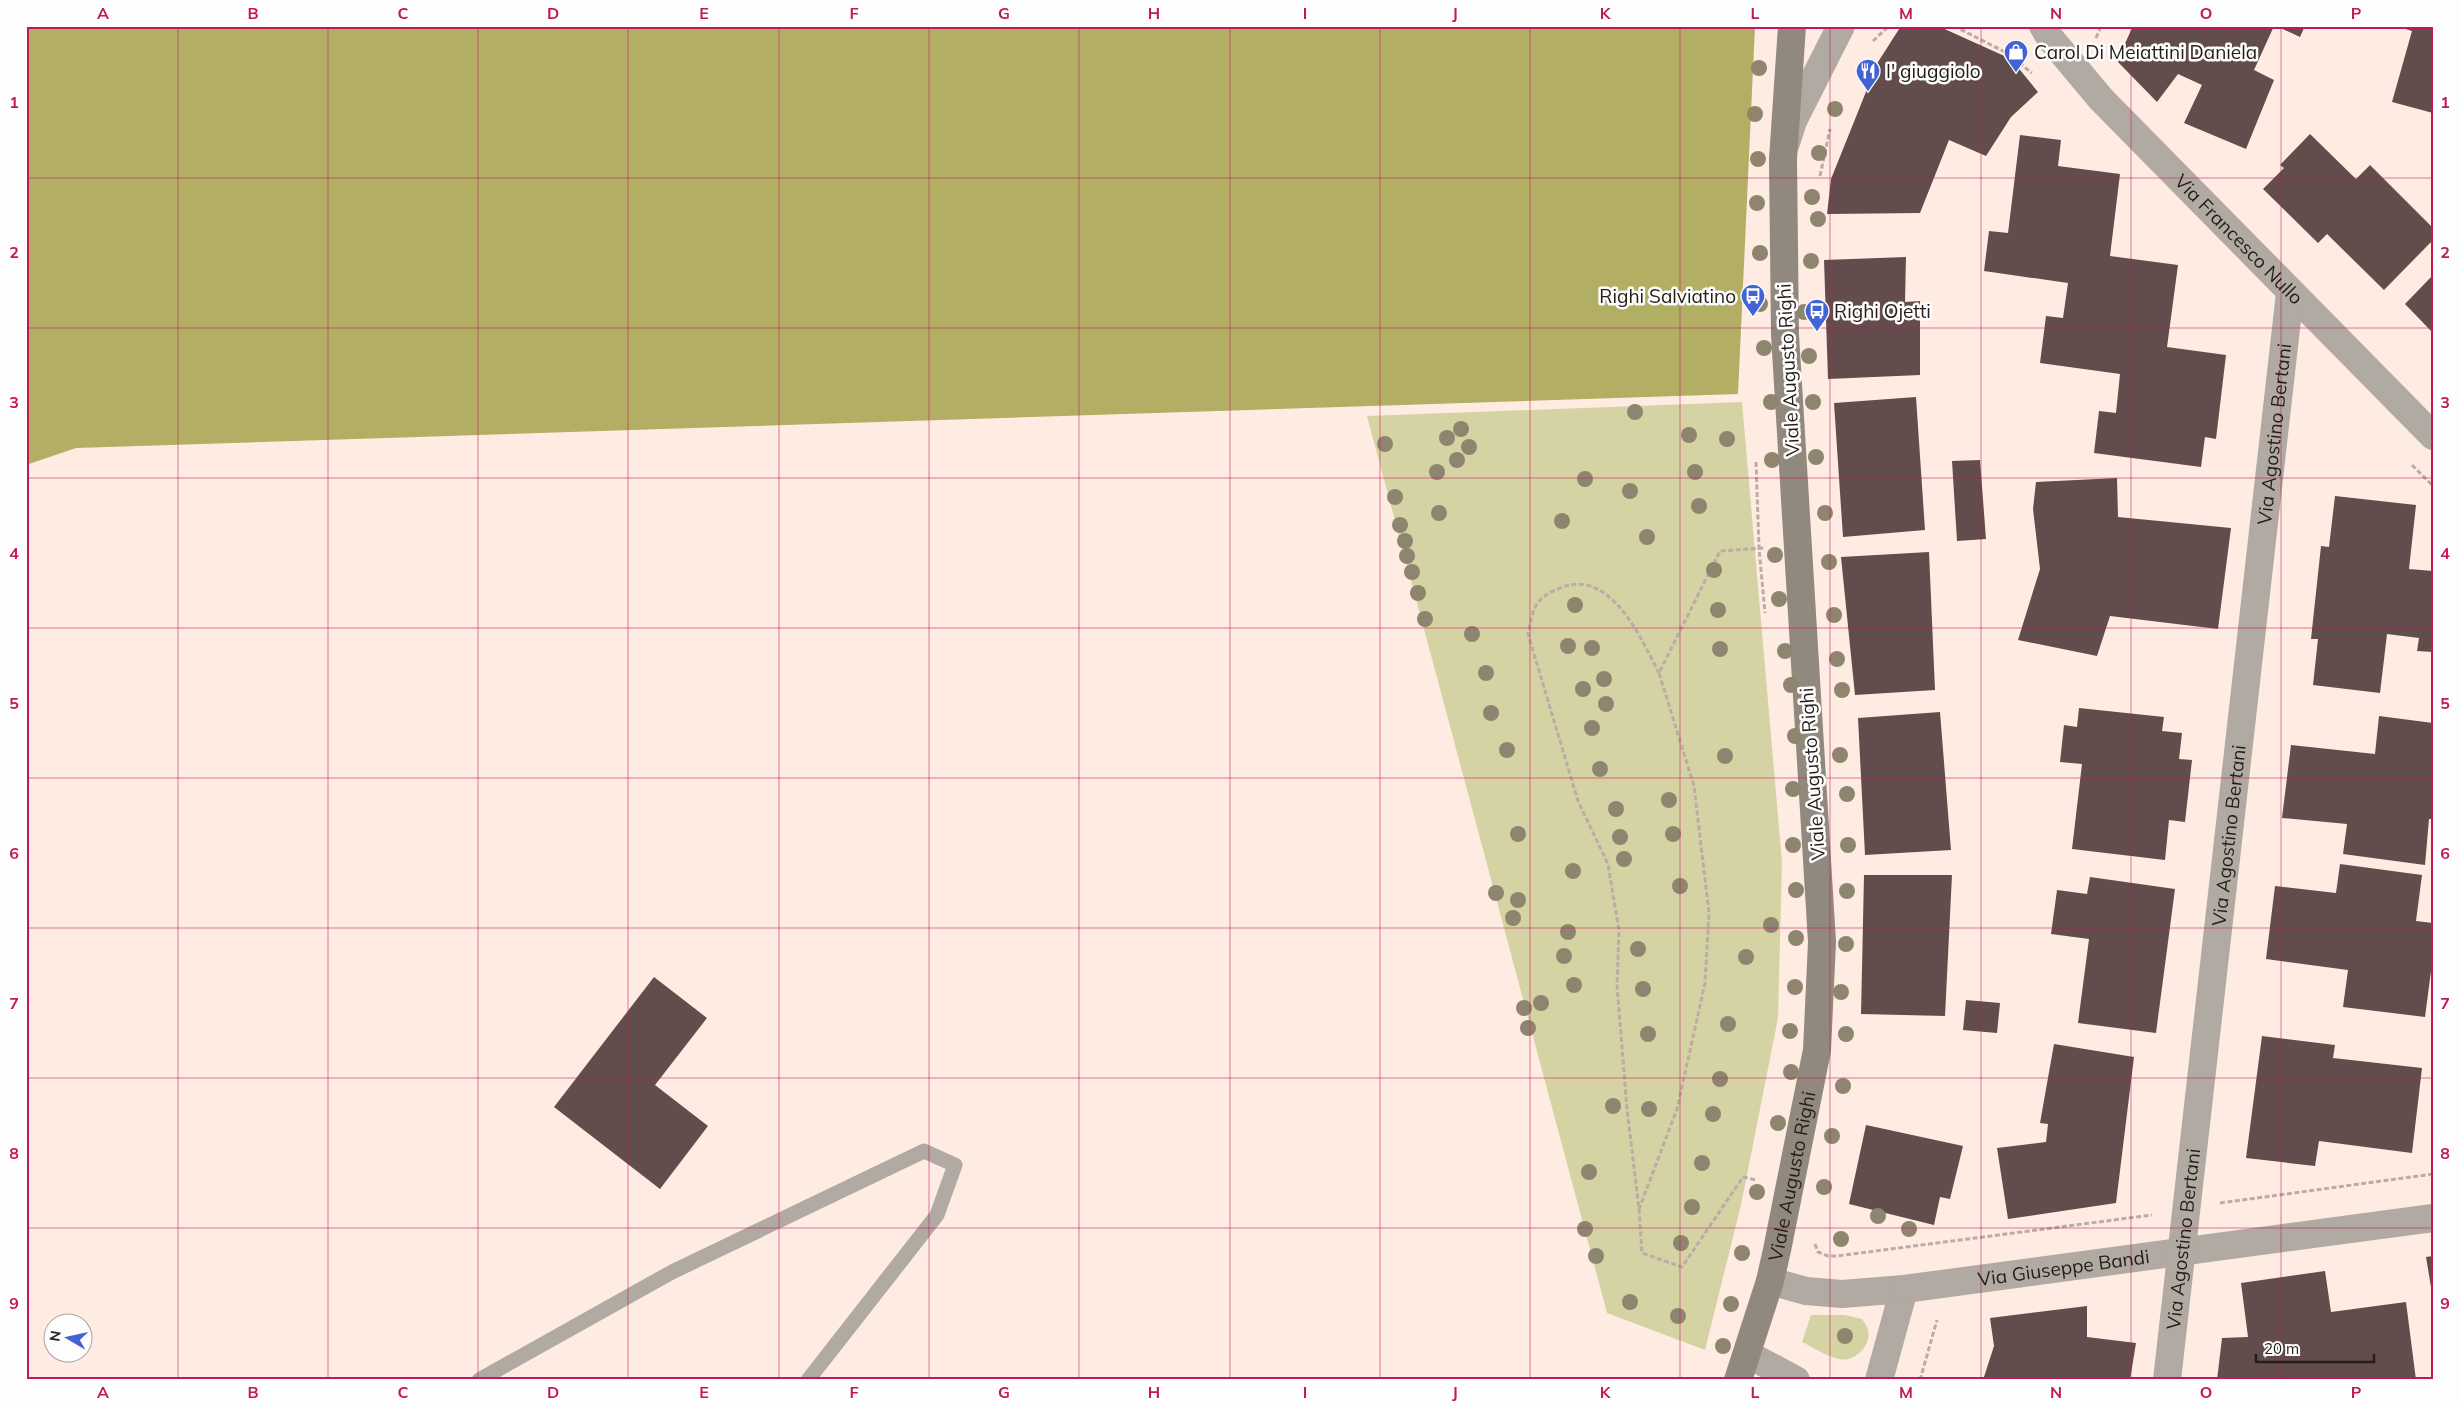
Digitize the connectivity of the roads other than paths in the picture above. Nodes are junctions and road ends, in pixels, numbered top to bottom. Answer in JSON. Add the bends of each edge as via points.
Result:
{"nodes":[{"id":1,"x":1792,"y":26,"type":"edge"},
{"id":2,"x":1841,"y":26,"type":"edge"},
{"id":3,"x":2024,"y":26,"type":"edge"},
{"id":4,"x":2050,"y":30,"type":"edge"},
{"id":5,"x":1783,"y":159,"type":"junction"},
{"id":6,"x":2290,"y":293,"type":"junction"},
{"id":7,"x":2433,"y":436,"type":"edge"},
{"id":8,"x":2433,"y":1218,"type":"edge"},
{"id":9,"x":2182,"y":1254,"type":"junction"},
{"id":10,"x":1770,"y":1280,"type":"junction"},
{"id":11,"x":1904,"y":1289,"type":"junction"},
{"id":12,"x":1747,"y":1354,"type":"junction"},
{"id":13,"x":479,"y":1380,"type":"edge"},
{"id":14,"x":808,"y":1380,"type":"edge"},
{"id":15,"x":1738,"y":1380,"type":"edge"},
{"id":16,"x":1796,"y":1380,"type":"edge"},
{"id":17,"x":1878,"y":1380,"type":"edge"},
{"id":18,"x":2167,"y":1380,"type":"edge"}],
"edges":[{"from":1,"to":5,"type":"main road","name":"Viale Augusto Righi"},
{"from":2,"to":5,"type":"street","name":"Viale Augusto Righi","via":[[1793,121]]},
{"from":3,"to":4,"type":"street","name":"Via Francesco Nullo"},
{"from":4,"to":6,"type":"street","name":"Via Francesco Nullo","via":[[2101,99]]},
{"from":5,"to":10,"type":"main road","name":"Viale Augusto Righi","via":[[1785,334],[1822,972],[1817,1050]]},
{"from":6,"to":7,"type":"street","name":"Via Francesco Nullo"},
{"from":6,"to":9,"type":"street","name":"Via Agostino Bertani"},
{"from":8,"to":9,"type":"street","name":"Via Giuseppe Bandi"},
{"from":9,"to":11,"type":"street","name":"Via Giuseppe Bandi"},
{"from":9,"to":18,"type":"street","name":"Via Agostino Bertani"},
{"from":10,"to":11,"type":"street","name":"Via Giuseppe Bandi","via":[[1806,1291],[1842,1294]]},
{"from":10,"to":12,"type":"main road","name":"Viale Augusto Righi"},
{"from":11,"to":17,"type":"street"},
{"from":12,"to":15,"type":"main road","name":"Viale Augusto Righi"},
{"from":12,"to":16,"type":"street"},
{"from":13,"to":14,"type":"lane","via":[[672,1272],[924,1151],[955,1165],[937,1215]]}]}
